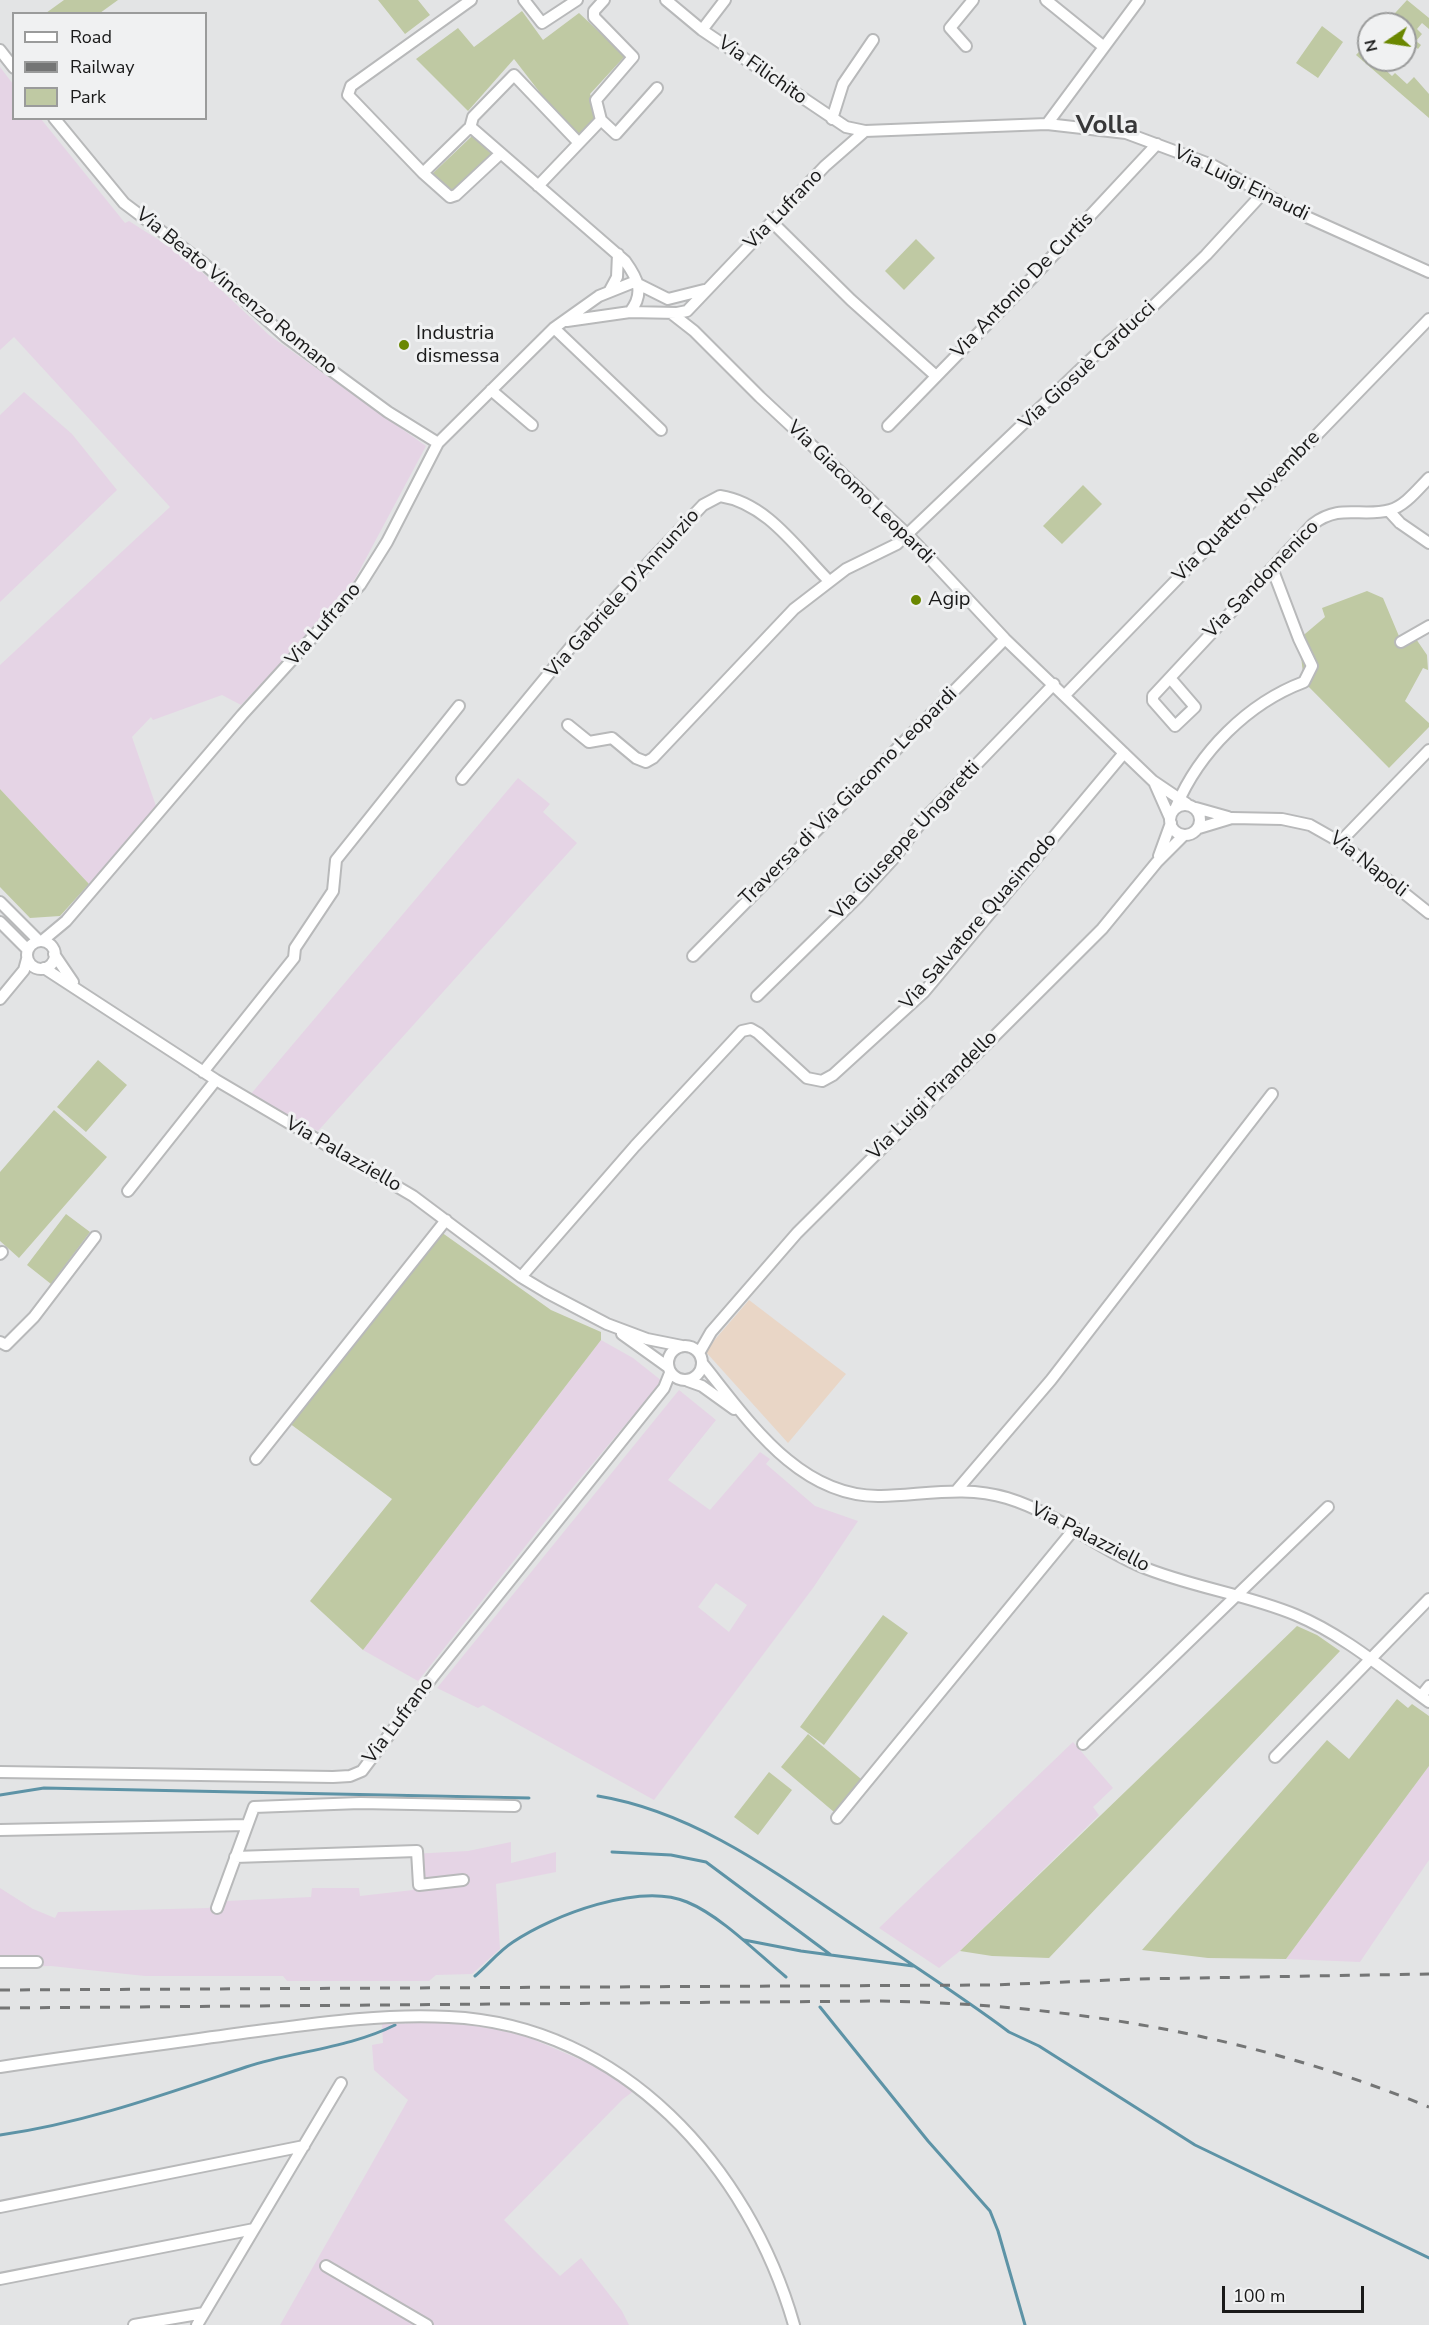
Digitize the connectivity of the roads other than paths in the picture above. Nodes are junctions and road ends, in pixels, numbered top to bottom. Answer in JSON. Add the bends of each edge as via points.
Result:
{"nodes":[{"id":1,"x":471,"y":0,"type":"edge"},
{"id":2,"x":524,"y":0,"type":"edge"},
{"id":3,"x":577,"y":0,"type":"edge"},
{"id":4,"x":604,"y":0,"type":"edge"},
{"id":5,"x":666,"y":0,"type":"edge"},
{"id":6,"x":725,"y":0,"type":"edge"},
{"id":7,"x":973,"y":0,"type":"edge"},
{"id":8,"x":1046,"y":0,"type":"edge"},
{"id":9,"x":1139,"y":0,"type":"edge"},
{"id":10,"x":702,"y":30,"type":"junction"},
{"id":11,"x":873,"y":40,"type":"dead end"},
{"id":12,"x":966,"y":46,"type":"dead end"},
{"id":13,"x":1104,"y":47,"type":"junction"},
{"id":14,"x":0,"y":50,"type":"edge"},
{"id":15,"x":12,"y":65,"type":"edge"},
{"id":16,"x":657,"y":88,"type":"dead end"},
{"id":17,"x":832,"y":119,"type":"junction"},
{"id":18,"x":56,"y":120,"type":"edge"},
{"id":19,"x":601,"y":120,"type":"junction"},
{"id":20,"x":1047,"y":124,"type":"junction"},
{"id":21,"x":470,"y":128,"type":"junction"},
{"id":22,"x":865,"y":131,"type":"junction"},
{"id":23,"x":579,"y":143,"type":"junction"},
{"id":24,"x":1157,"y":144,"type":"junction"},
{"id":25,"x":500,"y":154,"type":"junction"},
{"id":26,"x":423,"y":173,"type":"junction"},
{"id":27,"x":538,"y":186,"type":"junction"},
{"id":28,"x":1264,"y":192,"type":"junction"},
{"id":29,"x":772,"y":223,"type":"junction"},
{"id":30,"x":618,"y":254,"type":"junction"},
{"id":31,"x":1429,"y":272,"type":"edge"},
{"id":32,"x":638,"y":282,"type":"junction"},
{"id":33,"x":704,"y":290,"type":"junction"},
{"id":34,"x":607,"y":291,"type":"junction"},
{"id":35,"x":678,"y":299,"type":"junction"},
{"id":36,"x":687,"y":311,"type":"junction"},
{"id":37,"x":630,"y":312,"type":"junction"},
{"id":38,"x":616,"y":314,"type":"junction"},
{"id":39,"x":671,"y":314,"type":"junction"},
{"id":40,"x":1429,"y":319,"type":"edge"},
{"id":41,"x":565,"y":321,"type":"junction"},
{"id":42,"x":554,"y":328,"type":"junction"},
{"id":43,"x":694,"y":331,"type":"junction"},
{"id":44,"x":936,"y":376,"type":"junction"},
{"id":45,"x":491,"y":390,"type":"junction"},
{"id":46,"x":532,"y":425,"type":"dead end"},
{"id":47,"x":888,"y":426,"type":"dead end"},
{"id":48,"x":661,"y":430,"type":"dead end"},
{"id":49,"x":438,"y":443,"type":"junction"},
{"id":50,"x":1429,"y":478,"type":"edge"},
{"id":51,"x":1389,"y":511,"type":"junction"},
{"id":52,"x":908,"y":535,"type":"junction"},
{"id":53,"x":1429,"y":543,"type":"edge"},
{"id":54,"x":1272,"y":568,"type":"junction"},
{"id":55,"x":829,"y":581,"type":"junction"},
{"id":56,"x":1429,"y":626,"type":"edge"},
{"id":57,"x":1005,"y":639,"type":"junction"},
{"id":58,"x":1401,"y":642,"type":"dead end"},
{"id":59,"x":1170,"y":678,"type":"dead end"},
{"id":60,"x":1054,"y":684,"type":"junction"},
{"id":61,"x":1065,"y":695,"type":"junction"},
{"id":62,"x":459,"y":706,"type":"dead end"},
{"id":63,"x":568,"y":725,"type":"dead end"},
{"id":64,"x":1429,"y":750,"type":"edge"},
{"id":65,"x":1124,"y":753,"type":"junction"},
{"id":66,"x":462,"y":779,"type":"dead end"},
{"id":67,"x":1153,"y":782,"type":"junction"},
{"id":68,"x":1186,"y":805,"type":"junction"},
{"id":69,"x":1232,"y":818,"type":"junction"},
{"id":70,"x":1171,"y":820,"type":"junction"},
{"id":71,"x":1199,"y":828,"type":"junction"},
{"id":72,"x":1184,"y":835,"type":"junction"},
{"id":73,"x":1340,"y":842,"type":"junction"},
{"id":74,"x":1157,"y":862,"type":"junction"},
{"id":75,"x":0,"y":902,"type":"edge"},
{"id":76,"x":1429,"y":913,"type":"edge"},
{"id":77,"x":66,"y":921,"type":"junction"},
{"id":78,"x":0,"y":922,"type":"edge"},
{"id":79,"x":40,"y":941,"type":"junction"},
{"id":80,"x":53,"y":951,"type":"junction"},
{"id":81,"x":28,"y":955,"type":"junction"},
{"id":82,"x":693,"y":956,"type":"dead end"},
{"id":83,"x":41,"y":968,"type":"junction"},
{"id":84,"x":16,"y":982,"type":"junction"},
{"id":85,"x":77,"y":987,"type":"junction"},
{"id":86,"x":757,"y":996,"type":"dead end"},
{"id":87,"x":0,"y":999,"type":"edge"},
{"id":88,"x":203,"y":1072,"type":"junction"},
{"id":89,"x":216,"y":1080,"type":"junction"},
{"id":90,"x":1272,"y":1094,"type":"dead end"},
{"id":91,"x":128,"y":1191,"type":"dead end"},
{"id":92,"x":446,"y":1220,"type":"junction"},
{"id":93,"x":94,"y":1237,"type":"dead end"},
{"id":94,"x":521,"y":1277,"type":"junction"},
{"id":95,"x":607,"y":1324,"type":"junction"},
{"id":96,"x":0,"y":1342,"type":"edge"},
{"id":97,"x":693,"y":1352,"type":"junction"},
{"id":98,"x":669,"y":1370,"type":"junction"},
{"id":99,"x":685,"y":1381,"type":"junction"},
{"id":100,"x":664,"y":1388,"type":"junction"},
{"id":101,"x":746,"y":1418,"type":"junction"},
{"id":102,"x":256,"y":1459,"type":"dead end"},
{"id":103,"x":957,"y":1490,"type":"junction"},
{"id":104,"x":1328,"y":1506,"type":"dead end"},
{"id":105,"x":1075,"y":1528,"type":"junction"},
{"id":106,"x":1235,"y":1595,"type":"junction"},
{"id":107,"x":1429,"y":1599,"type":"edge"},
{"id":108,"x":1368,"y":1660,"type":"junction"},
{"id":109,"x":1429,"y":1686,"type":"edge"},
{"id":110,"x":1425,"y":1699,"type":"edge"},
{"id":111,"x":1083,"y":1744,"type":"dead end"},
{"id":112,"x":1275,"y":1757,"type":"dead end"},
{"id":113,"x":0,"y":1772,"type":"edge"},
{"id":114,"x":514,"y":1806,"type":"dead end"},
{"id":115,"x":837,"y":1818,"type":"dead end"},
{"id":116,"x":247,"y":1825,"type":"junction"},
{"id":117,"x":0,"y":1830,"type":"edge"},
{"id":118,"x":235,"y":1857,"type":"junction"},
{"id":119,"x":463,"y":1880,"type":"dead end"},
{"id":120,"x":217,"y":1908,"type":"dead end"},
{"id":121,"x":0,"y":1962,"type":"edge"},
{"id":122,"x":37,"y":1962,"type":"dead end"},
{"id":123,"x":0,"y":2067,"type":"edge"},
{"id":124,"x":341,"y":2083,"type":"dead end"},
{"id":125,"x":304,"y":2146,"type":"junction"},
{"id":126,"x":0,"y":2207,"type":"edge"},
{"id":127,"x":254,"y":2229,"type":"junction"},
{"id":128,"x":326,"y":2266,"type":"dead end"},
{"id":129,"x":0,"y":2279,"type":"edge"},
{"id":130,"x":204,"y":2313,"type":"junction"},
{"id":131,"x":410,"y":2315,"type":"junction"},
{"id":132,"x":134,"y":2325,"type":"edge"},
{"id":133,"x":198,"y":2325,"type":"edge"},
{"id":134,"x":404,"y":2325,"type":"edge"},
{"id":135,"x":427,"y":2325,"type":"edge"},
{"id":136,"x":794,"y":2325,"type":"edge"}],
"edges":[{"from":1,"to":26,"type":"street","via":[[348,91],[351,102]]},
{"from":2,"to":3,"type":"street","via":[[542,23]]},
{"from":4,"to":19,"type":"street","via":[[594,17],[633,57],[596,100]]},
{"from":5,"to":10,"type":"street","name":"Via Filichito"},
{"from":6,"to":10,"type":"street"},
{"from":7,"to":12,"type":"street","via":[[950,28]]},
{"from":8,"to":13,"type":"street"},
{"from":9,"to":13,"type":"street"},
{"from":10,"to":17,"type":"street","name":"Via Filichito"},
{"from":11,"to":17,"type":"street","via":[[843,84]]},
{"from":13,"to":20,"type":"street"},
{"from":14,"to":15,"type":"street"},
{"from":16,"to":19,"type":"street","via":[[616,134]]},
{"from":17,"to":22,"type":"street","name":"Via Filichito"},
{"from":18,"to":49,"type":"street","name":"Via Beato Vincenzo Romano","via":[[124,203],[202,262],[286,337],[388,412]]},
{"from":19,"to":23,"type":"street"},
{"from":20,"to":22,"type":"street","name":"Via Luigi Einaudi"},
{"from":20,"to":24,"type":"street","name":"Via Luigi Einaudi","via":[[1126,134]]},
{"from":21,"to":23,"type":"street","via":[[473,117],[514,75]]},
{"from":21,"to":25,"type":"street"},
{"from":21,"to":26,"type":"street"},
{"from":22,"to":29,"type":"street","name":"Via Lufrano","via":[[825,166]]},
{"from":23,"to":27,"type":"street"},
{"from":24,"to":28,"type":"street","name":"Via Luigi Einaudi","via":[[1212,165]]},
{"from":24,"to":44,"type":"street","name":"Via Antonio De Curtis"},
{"from":25,"to":26,"type":"street","via":[[454,197]]},
{"from":25,"to":27,"type":"street"},
{"from":27,"to":30,"type":"street"},
{"from":28,"to":31,"type":"street","name":"Via Luigi Einaudi","via":[[1308,218]]},
{"from":28,"to":52,"type":"street","name":"Via Giosuè Carducci","via":[[1149,310],[1109,342]]},
{"from":29,"to":33,"type":"street","name":"Via Lufrano"},
{"from":29,"to":44,"type":"street"},
{"from":30,"to":32,"type":"street"},
{"from":30,"to":34,"type":"street","via":[[617,277]]},
{"from":32,"to":34,"type":"street","name":"Via Lufrano"},
{"from":32,"to":35,"type":"street","via":[[664,298]]},
{"from":32,"to":37,"type":"street","via":[[639,299]]},
{"from":33,"to":35,"type":"street","name":"Via Lufrano"},
{"from":33,"to":36,"type":"street","name":"Via Lufrano"},
{"from":34,"to":38,"type":"street","via":[[604,309]]},
{"from":34,"to":41,"type":"street","name":"Via Lufrano"},
{"from":35,"to":36,"type":"street"},
{"from":36,"to":39,"type":"street","name":"Via Lufrano"},
{"from":36,"to":43,"type":"street","name":"Via Giacomo Leopardi"},
{"from":37,"to":38,"type":"street","name":"Via Lufrano"},
{"from":37,"to":39,"type":"street","name":"Via Lufrano"},
{"from":38,"to":41,"type":"street","name":"Via Lufrano"},
{"from":39,"to":43,"type":"street","name":"Via Giacomo Leopardi"},
{"from":40,"to":61,"type":"street","name":"Via Quattro Novembre"},
{"from":41,"to":42,"type":"street","name":"Via Lufrano"},
{"from":42,"to":45,"type":"street","name":"Via Lufrano"},
{"from":42,"to":48,"type":"street"},
{"from":43,"to":52,"type":"street","name":"Via Giacomo Leopardi"},
{"from":44,"to":47,"type":"street","name":"Via Antonio De Curtis"},
{"from":45,"to":46,"type":"street"},
{"from":45,"to":49,"type":"street","name":"Via Lufrano"},
{"from":49,"to":77,"type":"street","name":"Via Lufrano","via":[[360,585],[242,715]]},
{"from":50,"to":51,"type":"street"},
{"from":51,"to":53,"type":"street"},
{"from":51,"to":54,"type":"street","name":"Via Sandomenico","via":[[1324,516]]},
{"from":52,"to":55,"type":"street"},
{"from":52,"to":57,"type":"street","name":"Via Giacomo Leopardi"},
{"from":54,"to":59,"type":"street","name":"Via Sandomenico"},
{"from":54,"to":68,"type":"street","via":[[1312,666],[1304,682],[1278,692],[1243,718],[1194,771],[1186,787]]},
{"from":55,"to":63,"type":"street","via":[[794,609],[660,753],[646,762],[612,738],[589,742]]},
{"from":55,"to":66,"type":"street","name":"Via Gabriele D'Annunzio","via":[[754,506],[720,496],[703,506],[584,631]]},
{"from":56,"to":58,"type":"street"},
{"from":57,"to":60,"type":"street","name":"Via Giacomo Leopardi"},
{"from":57,"to":82,"type":"street","name":"Traversa di Via Giacomo Leopardi"},
{"from":60,"to":61,"type":"street","name":"Via Giacomo Leopardi"},
{"from":60,"to":86,"type":"street","name":"Via Giuseppe Ungaretti","via":[[923,820],[857,898]]},
{"from":61,"to":65,"type":"street","name":"Via Giacomo Leopardi"},
{"from":62,"to":88,"type":"street","via":[[336,860],[333,891],[295,948],[294,958]]},
{"from":64,"to":73,"type":"street"},
{"from":65,"to":67,"type":"street","name":"Via Giacomo Leopardi"},
{"from":65,"to":94,"type":"street","name":"Via Salvatore Quasimodo","via":[[924,992],[833,1075],[822,1081],[807,1078],[758,1033],[751,1029],[742,1031]]},
{"from":67,"to":68,"type":"street","name":"Via Giacomo Leopardi"},
{"from":67,"to":70,"type":"street","name":"Via Giacomo Leopardi"},
{"from":68,"to":69,"type":"street","name":"Via Napoli"},
{"from":68,"to":70,"type":"street"},
{"from":68,"to":71,"type":"street","via":[[1201,817]]},
{"from":69,"to":71,"type":"street","name":"Via Napoli"},
{"from":69,"to":73,"type":"street","name":"Via Napoli","via":[[1295,821],[1321,829]]},
{"from":70,"to":72,"type":"street","via":[[1176,831]]},
{"from":70,"to":74,"type":"street","name":"Via Luigi Pirandello"},
{"from":71,"to":72,"type":"street"},
{"from":72,"to":74,"type":"street","name":"Via Luigi Pirandello"},
{"from":73,"to":76,"type":"street","name":"Via Napoli"},
{"from":74,"to":97,"type":"street","name":"Via Luigi Pirandello","via":[[1102,929],[796,1233]]},
{"from":75,"to":79,"type":"street"},
{"from":77,"to":79,"type":"street","name":"Via Lufrano"},
{"from":77,"to":80,"type":"street","name":"Via Lufrano"},
{"from":78,"to":81,"type":"street"},
{"from":79,"to":80,"type":"street"},
{"from":79,"to":81,"type":"street","name":"Via Lufrano"},
{"from":80,"to":83,"type":"street","name":"Via Lufrano","via":[[52,963]]},
{"from":80,"to":85,"type":"street","name":"Via Palazziello"},
{"from":81,"to":83,"type":"street","name":"Via Palazziello"},
{"from":81,"to":84,"type":"street"},
{"from":83,"to":84,"type":"street"},
{"from":83,"to":85,"type":"street","name":"Via Palazziello"},
{"from":84,"to":87,"type":"street"},
{"from":85,"to":88,"type":"street","name":"Via Palazziello"},
{"from":88,"to":89,"type":"street","name":"Via Palazziello"},
{"from":89,"to":91,"type":"street"},
{"from":89,"to":92,"type":"street","name":"Via Palazziello","via":[[413,1196]]},
{"from":90,"to":103,"type":"street","via":[[1051,1380]]},
{"from":92,"to":94,"type":"street","name":"Via Palazziello"},
{"from":92,"to":102,"type":"street"},
{"from":93,"to":96,"type":"street","via":[[34,1317],[6,1345]]},
{"from":94,"to":95,"type":"street","name":"Via Palazziello"},
{"from":95,"to":97,"type":"street","name":"Via Palazziello"},
{"from":95,"to":98,"type":"street","name":"Via Palazziello"},
{"from":97,"to":98,"type":"street","name":"Via Lufrano","via":[[669,1356]]},
{"from":97,"to":99,"type":"street","via":[[700,1372]]},
{"from":97,"to":101,"type":"street","name":"Via Palazziello"},
{"from":98,"to":99,"type":"street","name":"Via Palazziello"},
{"from":98,"to":100,"type":"street","name":"Via Lufrano"},
{"from":99,"to":100,"type":"street"},
{"from":99,"to":101,"type":"street","name":"Via Palazziello","via":[[702,1386]]},
{"from":100,"to":113,"type":"street","name":"Via Lufrano","via":[[362,1771],[333,1777]]},
{"from":101,"to":103,"type":"street","name":"Via Palazziello","via":[[792,1464],[840,1490],[880,1496]]},
{"from":103,"to":105,"type":"street","name":"Via Palazziello","via":[[1007,1498]]},
{"from":104,"to":106,"type":"street"},
{"from":105,"to":106,"type":"street","name":"Via Palazziello","via":[[1142,1567]]},
{"from":105,"to":115,"type":"street"},
{"from":106,"to":108,"type":"street","name":"Via Palazziello","via":[[1310,1622]]},
{"from":106,"to":111,"type":"street"},
{"from":107,"to":108,"type":"street"},
{"from":108,"to":110,"type":"street","name":"Via Palazziello"},
{"from":108,"to":112,"type":"street"},
{"from":109,"to":110,"type":"street"},
{"from":114,"to":116,"type":"street","via":[[360,1803],[254,1807]]},
{"from":116,"to":117,"type":"street"},
{"from":116,"to":118,"type":"street"},
{"from":118,"to":119,"type":"street","via":[[417,1851],[419,1885]]},
{"from":118,"to":120,"type":"street"},
{"from":121,"to":122,"type":"street"},
{"from":123,"to":136,"type":"street","via":[[291,2027],[379,2019],[449,2017],[534,2033],[596,2061],[639,2087],[681,2124],[723,2174],[748,2214],[772,2263]]},
{"from":124,"to":125,"type":"street"},
{"from":125,"to":126,"type":"street"},
{"from":125,"to":127,"type":"street"},
{"from":127,"to":129,"type":"street"},
{"from":127,"to":130,"type":"street"},
{"from":128,"to":131,"type":"street"},
{"from":130,"to":132,"type":"street"},
{"from":130,"to":133,"type":"street"},
{"from":131,"to":134,"type":"street"},
{"from":131,"to":135,"type":"street"}]}
